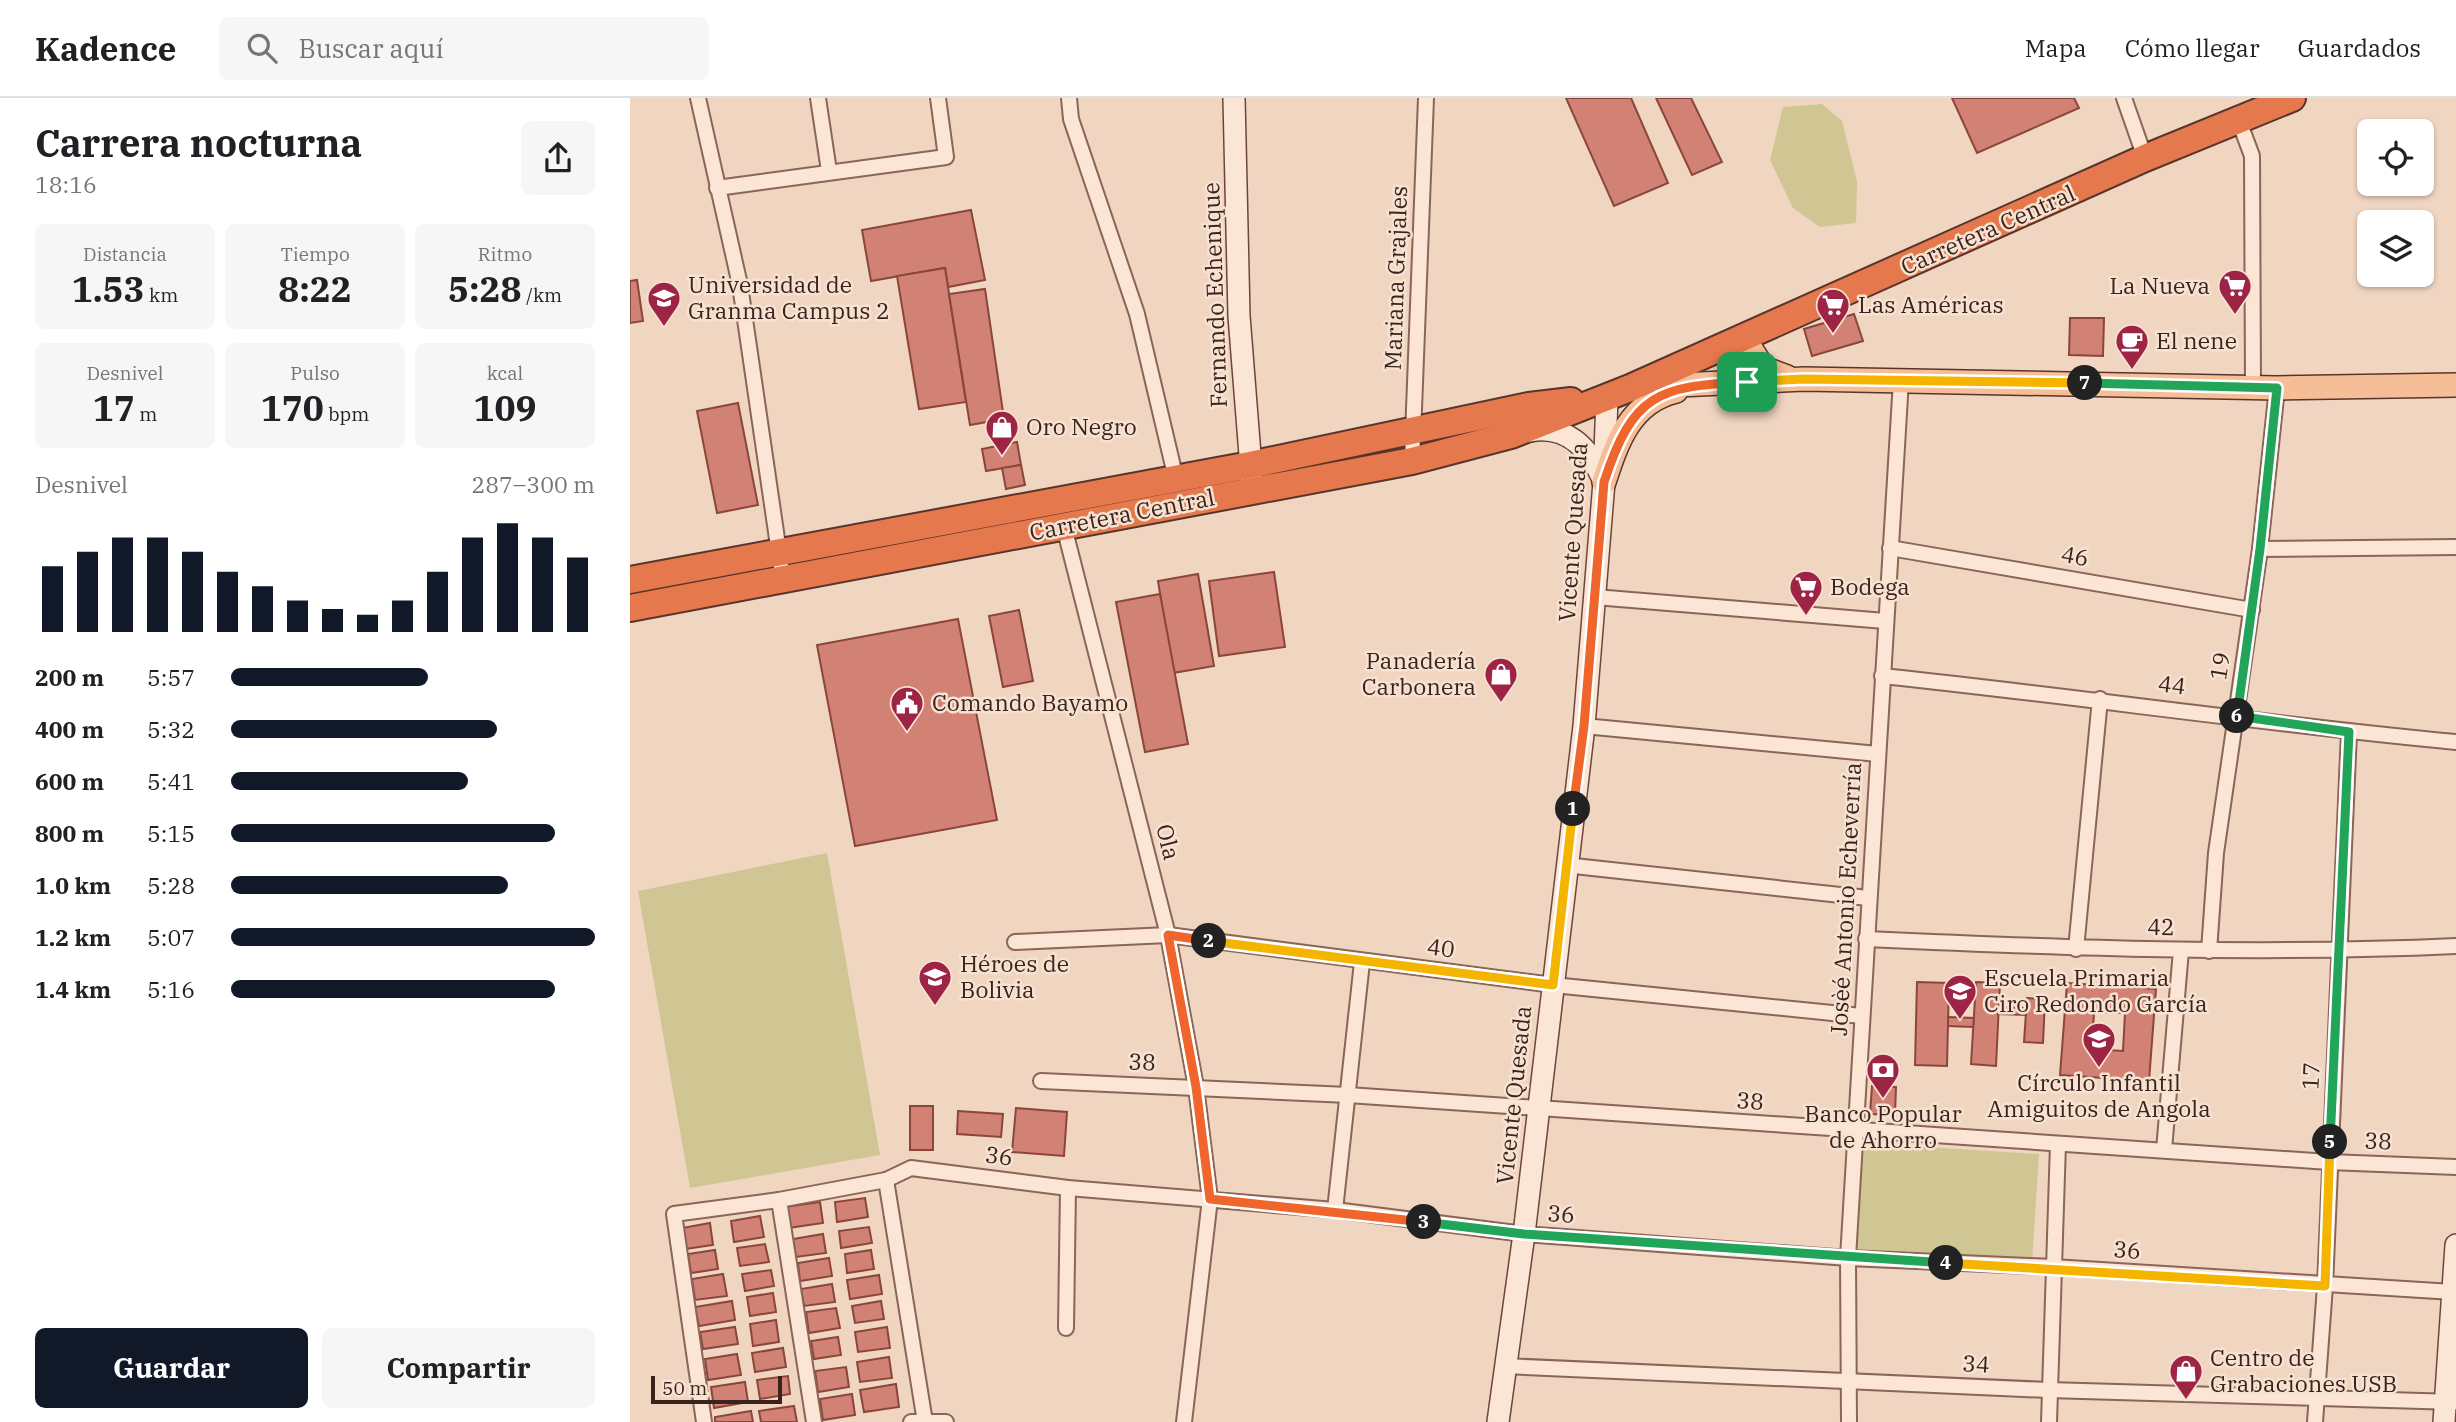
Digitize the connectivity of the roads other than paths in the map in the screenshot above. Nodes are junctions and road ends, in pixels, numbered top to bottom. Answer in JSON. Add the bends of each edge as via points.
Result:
{"nodes":[{"id":1,"x":698,"y":98,"type":"edge"},
{"id":2,"x":818,"y":98,"type":"edge"},
{"id":3,"x":938,"y":98,"type":"edge"},
{"id":4,"x":1069,"y":98,"type":"edge"},
{"id":5,"x":1234,"y":98,"type":"edge"},
{"id":6,"x":1426,"y":98,"type":"edge"},
{"id":7,"x":2124,"y":98,"type":"edge"},
{"id":8,"x":2291,"y":98,"type":"edge"},
{"id":9,"x":2239,"y":121,"type":"junction"},
{"id":10,"x":2145,"y":159,"type":"junction"},
{"id":11,"x":829,"y":171,"type":"junction"},
{"id":12,"x":717,"y":188,"type":"junction"},
{"id":13,"x":1735,"y":342,"type":"junction"},
{"id":14,"x":1804,"y":379,"type":"junction"},
{"id":15,"x":1901,"y":380,"type":"junction"},
{"id":16,"x":1747,"y":382,"type":"junction"},
{"id":17,"x":1707,"y":384,"type":"junction"},
{"id":18,"x":2456,"y":385,"type":"edge"},
{"id":19,"x":2252,"y":386,"type":"junction"},
{"id":20,"x":2277,"y":388,"type":"junction"},
{"id":21,"x":1619,"y":392,"type":"junction"},
{"id":22,"x":1413,"y":432,"type":"junction"},
{"id":23,"x":1511,"y":435,"type":"junction"},
{"id":24,"x":1412,"y":461,"type":"junction"},
{"id":25,"x":1252,"y":477,"type":"junction"},
{"id":26,"x":1176,"y":479,"type":"junction"},
{"id":27,"x":1604,"y":482,"type":"junction"},
{"id":28,"x":1061,"y":514,"type":"junction"},
{"id":29,"x":2456,"y":547,"type":"edge"},
{"id":30,"x":1890,"y":548,"type":"junction"},
{"id":31,"x":2260,"y":549,"type":"junction"},
{"id":32,"x":779,"y":554,"type":"junction"},
{"id":33,"x":630,"y":580,"type":"edge"},
{"id":34,"x":783,"y":580,"type":"junction"},
{"id":35,"x":1595,"y":597,"type":"junction"},
{"id":36,"x":630,"y":608,"type":"edge"},
{"id":37,"x":2252,"y":610,"type":"junction"},
{"id":38,"x":1885,"y":621,"type":"junction"},
{"id":39,"x":1882,"y":676,"type":"junction"},
{"id":40,"x":2101,"y":699,"type":"junction"},
{"id":41,"x":2236,"y":716,"type":"junction"},
{"id":42,"x":1584,"y":726,"type":"junction"},
{"id":43,"x":2349,"y":732,"type":"junction"},
{"id":44,"x":2456,"y":742,"type":"edge"},
{"id":45,"x":1878,"y":754,"type":"junction"},
{"id":46,"x":1566,"y":865,"type":"junction"},
{"id":47,"x":1868,"y":898,"type":"junction"},
{"id":48,"x":1168,"y":935,"type":"junction"},
{"id":49,"x":1866,"y":939,"type":"junction"},
{"id":50,"x":1015,"y":942,"type":"dead end"},
{"id":51,"x":2456,"y":946,"type":"edge"},
{"id":52,"x":2076,"y":948,"type":"junction"},
{"id":53,"x":2180,"y":950,"type":"junction"},
{"id":54,"x":2209,"y":951,"type":"junction"},
{"id":55,"x":2340,"y":951,"type":"junction"},
{"id":56,"x":1362,"y":962,"type":"junction"},
{"id":57,"x":1553,"y":985,"type":"junction"},
{"id":58,"x":1862,"y":1016,"type":"junction"},
{"id":59,"x":1041,"y":1081,"type":"dead end"},
{"id":60,"x":1196,"y":1087,"type":"junction"},
{"id":61,"x":1348,"y":1095,"type":"junction"},
{"id":62,"x":1538,"y":1111,"type":"junction"},
{"id":63,"x":1854,"y":1131,"type":"junction"},
{"id":64,"x":2058,"y":1144,"type":"junction"},
{"id":65,"x":2164,"y":1150,"type":"junction"},
{"id":66,"x":2329,"y":1162,"type":"junction"},
{"id":67,"x":2456,"y":1167,"type":"edge"},
{"id":68,"x":886,"y":1180,"type":"junction"},
{"id":69,"x":1068,"y":1188,"type":"junction"},
{"id":70,"x":1210,"y":1199,"type":"junction"},
{"id":71,"x":779,"y":1200,"type":"junction"},
{"id":72,"x":1335,"y":1210,"type":"junction"},
{"id":73,"x":1524,"y":1234,"type":"junction"},
{"id":74,"x":2456,"y":1245,"type":"edge"},
{"id":75,"x":1848,"y":1258,"type":"junction"},
{"id":76,"x":2053,"y":1267,"type":"junction"},
{"id":77,"x":2325,"y":1286,"type":"junction"},
{"id":78,"x":2454,"y":1292,"type":"junction"},
{"id":79,"x":1066,"y":1328,"type":"dead end"},
{"id":80,"x":1504,"y":1366,"type":"junction"},
{"id":81,"x":1849,"y":1381,"type":"junction"},
{"id":82,"x":2048,"y":1390,"type":"junction"},
{"id":83,"x":2317,"y":1399,"type":"junction"},
{"id":84,"x":2449,"y":1409,"type":"edge"},
{"id":85,"x":920,"y":1421,"type":"edge"},
{"id":86,"x":704,"y":1422,"type":"edge"},
{"id":87,"x":814,"y":1422,"type":"edge"},
{"id":88,"x":946,"y":1422,"type":"edge"},
{"id":89,"x":1184,"y":1422,"type":"edge"},
{"id":90,"x":1498,"y":1422,"type":"edge"},
{"id":91,"x":1849,"y":1422,"type":"edge"},
{"id":92,"x":2049,"y":1422,"type":"edge"},
{"id":93,"x":2315,"y":1422,"type":"edge"}],
"edges":[{"from":1,"to":12,"type":"street"},
{"from":2,"to":11,"type":"street"},
{"from":3,"to":11,"type":"street","via":[[946,157]]},
{"from":4,"to":26,"type":"street","via":[[1071,119],[1137,314]]},
{"from":5,"to":25,"type":"street","name":"Fernando Echenique","via":[[1239,317]]},
{"from":6,"to":22,"type":"street","name":"Mariana Grajales"},
{"from":7,"to":10,"type":"street"},
{"from":8,"to":9,"type":"highway","name":"Carretera Central"},
{"from":9,"to":10,"type":"highway","name":"Carretera Central"},
{"from":9,"to":19,"type":"street","via":[[2252,156]]},
{"from":10,"to":13,"type":"highway","name":"Carretera Central"},
{"from":11,"to":12,"type":"street"},
{"from":12,"to":32,"type":"street","via":[[740,285]]},
{"from":13,"to":14,"type":"main road","via":[[1763,368]]},
{"from":13,"to":16,"type":"main road","via":[[1726,365]]},
{"from":13,"to":21,"type":"highway","name":"Carretera Central"},
{"from":14,"to":15,"type":"main road"},
{"from":14,"to":16,"type":"main road"},
{"from":15,"to":19,"type":"main road"},
{"from":15,"to":30,"type":"street","name":"Josèé Antonio Echeverría"},
{"from":16,"to":17,"type":"main road"},
{"from":17,"to":21,"type":"main road"},
{"from":17,"to":27,"type":"main road","via":[[1649,401],[1629,421]]},
{"from":18,"to":20,"type":"main road"},
{"from":19,"to":20,"type":"main road"},
{"from":20,"to":31,"type":"street","name":"19"},
{"from":21,"to":22,"type":"highway","name":"Carretera Central"},
{"from":21,"to":23,"type":"highway","name":"Carretera Central"},
{"from":21,"to":27,"type":"street","name":"Vicente Quesada"},
{"from":22,"to":24,"type":"street","name":"Mariana Grajales"},
{"from":22,"to":25,"type":"highway","name":"Carretera Central"},
{"from":23,"to":24,"type":"highway","name":"Carretera Central"},
{"from":23,"to":27,"type":"street","via":[[1537,430],[1569,436],[1592,454]]},
{"from":24,"to":25,"type":"highway","name":"Carretera Central"},
{"from":25,"to":26,"type":"highway","name":"Carretera Central"},
{"from":25,"to":28,"type":"highway","name":"Carretera Central"},
{"from":26,"to":28,"type":"highway","name":"Carretera Central"},
{"from":27,"to":35,"type":"street","name":"Vicente Quesada"},
{"from":28,"to":32,"type":"highway","name":"Carretera Central"},
{"from":28,"to":34,"type":"highway","name":"Carretera Central"},
{"from":28,"to":48,"type":"street","name":"Ola"},
{"from":29,"to":31,"type":"street"},
{"from":30,"to":37,"type":"street","name":"46"},
{"from":30,"to":38,"type":"street","name":"Josèé Antonio Echeverría"},
{"from":31,"to":37,"type":"street","name":"19"},
{"from":32,"to":33,"type":"highway","name":"Carretera Central"},
{"from":32,"to":34,"type":"street"},
{"from":34,"to":36,"type":"highway","name":"Carretera Central"},
{"from":35,"to":38,"type":"street"},
{"from":35,"to":42,"type":"street","name":"Vicente Quesada"},
{"from":37,"to":41,"type":"street","name":"19"},
{"from":38,"to":39,"type":"street","name":"Josèé Antonio Echeverría"},
{"from":39,"to":40,"type":"street","name":"44"},
{"from":39,"to":45,"type":"street","name":"Josèé Antonio Echeverría"},
{"from":40,"to":41,"type":"street","name":"44"},
{"from":40,"to":52,"type":"street"},
{"from":41,"to":43,"type":"street","name":"44"},
{"from":41,"to":54,"type":"street","name":"19","via":[[2216,853]]},
{"from":42,"to":45,"type":"street"},
{"from":42,"to":46,"type":"street","name":"Vicente Quesada"},
{"from":43,"to":44,"type":"street","name":"44"},
{"from":43,"to":55,"type":"street","name":"17"},
{"from":45,"to":47,"type":"street","name":"Josèé Antonio Echeverría"},
{"from":46,"to":47,"type":"street"},
{"from":46,"to":57,"type":"street","name":"Vicente Quesada"},
{"from":47,"to":49,"type":"street","name":"Josèé Antonio Echeverría"},
{"from":48,"to":50,"type":"street","name":"40"},
{"from":48,"to":56,"type":"street","name":"40"},
{"from":48,"to":60,"type":"street","name":"Ola"},
{"from":49,"to":52,"type":"street","name":"42"},
{"from":49,"to":58,"type":"street","name":"Josèé Antonio Echeverría"},
{"from":51,"to":55,"type":"street","name":"42"},
{"from":52,"to":53,"type":"street","name":"42"},
{"from":53,"to":54,"type":"street","name":"42"},
{"from":53,"to":65,"type":"street"},
{"from":54,"to":55,"type":"street","name":"42"},
{"from":55,"to":66,"type":"street","name":"17"},
{"from":56,"to":57,"type":"street","name":"40"},
{"from":56,"to":61,"type":"street"},
{"from":57,"to":58,"type":"street","name":"40"},
{"from":57,"to":62,"type":"street","name":"Vicente Quesada"},
{"from":58,"to":63,"type":"street","name":"Josèé Antonio Echeverría"},
{"from":59,"to":60,"type":"street","name":"38"},
{"from":60,"to":61,"type":"street","name":"38"},
{"from":60,"to":70,"type":"street","name":"Ola"},
{"from":61,"to":62,"type":"street","name":"38"},
{"from":61,"to":72,"type":"street"},
{"from":62,"to":63,"type":"street","name":"38"},
{"from":62,"to":73,"type":"street","name":"Vicente Quesada"},
{"from":63,"to":64,"type":"street","name":"38"},
{"from":63,"to":75,"type":"street","name":"Josèé Antonio Echeverría"},
{"from":64,"to":65,"type":"street","name":"38"},
{"from":64,"to":76,"type":"street"},
{"from":65,"to":66,"type":"street","name":"38"},
{"from":66,"to":67,"type":"street","name":"38"},
{"from":66,"to":77,"type":"street","name":"17"},
{"from":68,"to":69,"type":"street","name":"36","via":[[911,1168]]},
{"from":68,"to":71,"type":"street","name":"36"},
{"from":68,"to":85,"type":"street"},
{"from":69,"to":70,"type":"street","name":"36"},
{"from":69,"to":79,"type":"street"},
{"from":70,"to":72,"type":"street","name":"36"},
{"from":70,"to":89,"type":"street","name":"Ola"},
{"from":71,"to":86,"type":"street","name":"36","via":[[674,1214]]},
{"from":71,"to":87,"type":"street"},
{"from":72,"to":73,"type":"street","name":"36"},
{"from":73,"to":75,"type":"street","name":"36"},
{"from":73,"to":80,"type":"street","name":"Vicente Quesada"},
{"from":74,"to":78,"type":"street"},
{"from":75,"to":76,"type":"street","name":"36"},
{"from":75,"to":81,"type":"street","name":"Josèé Antonio Echeverría"},
{"from":76,"to":77,"type":"street","name":"36"},
{"from":76,"to":82,"type":"street"},
{"from":77,"to":78,"type":"street","name":"36"},
{"from":77,"to":83,"type":"street","name":"17"},
{"from":78,"to":84,"type":"street"},
{"from":80,"to":81,"type":"street","name":"34"},
{"from":80,"to":90,"type":"street","name":"Vicente Quesada"},
{"from":81,"to":82,"type":"street","name":"34"},
{"from":81,"to":91,"type":"street","name":"Josèé Antonio Echeverría"},
{"from":82,"to":83,"type":"street","name":"34"},
{"from":82,"to":92,"type":"street"},
{"from":83,"to":84,"type":"street","name":"34"},
{"from":83,"to":93,"type":"street","name":"17"},
{"from":85,"to":88,"type":"street"}]}
